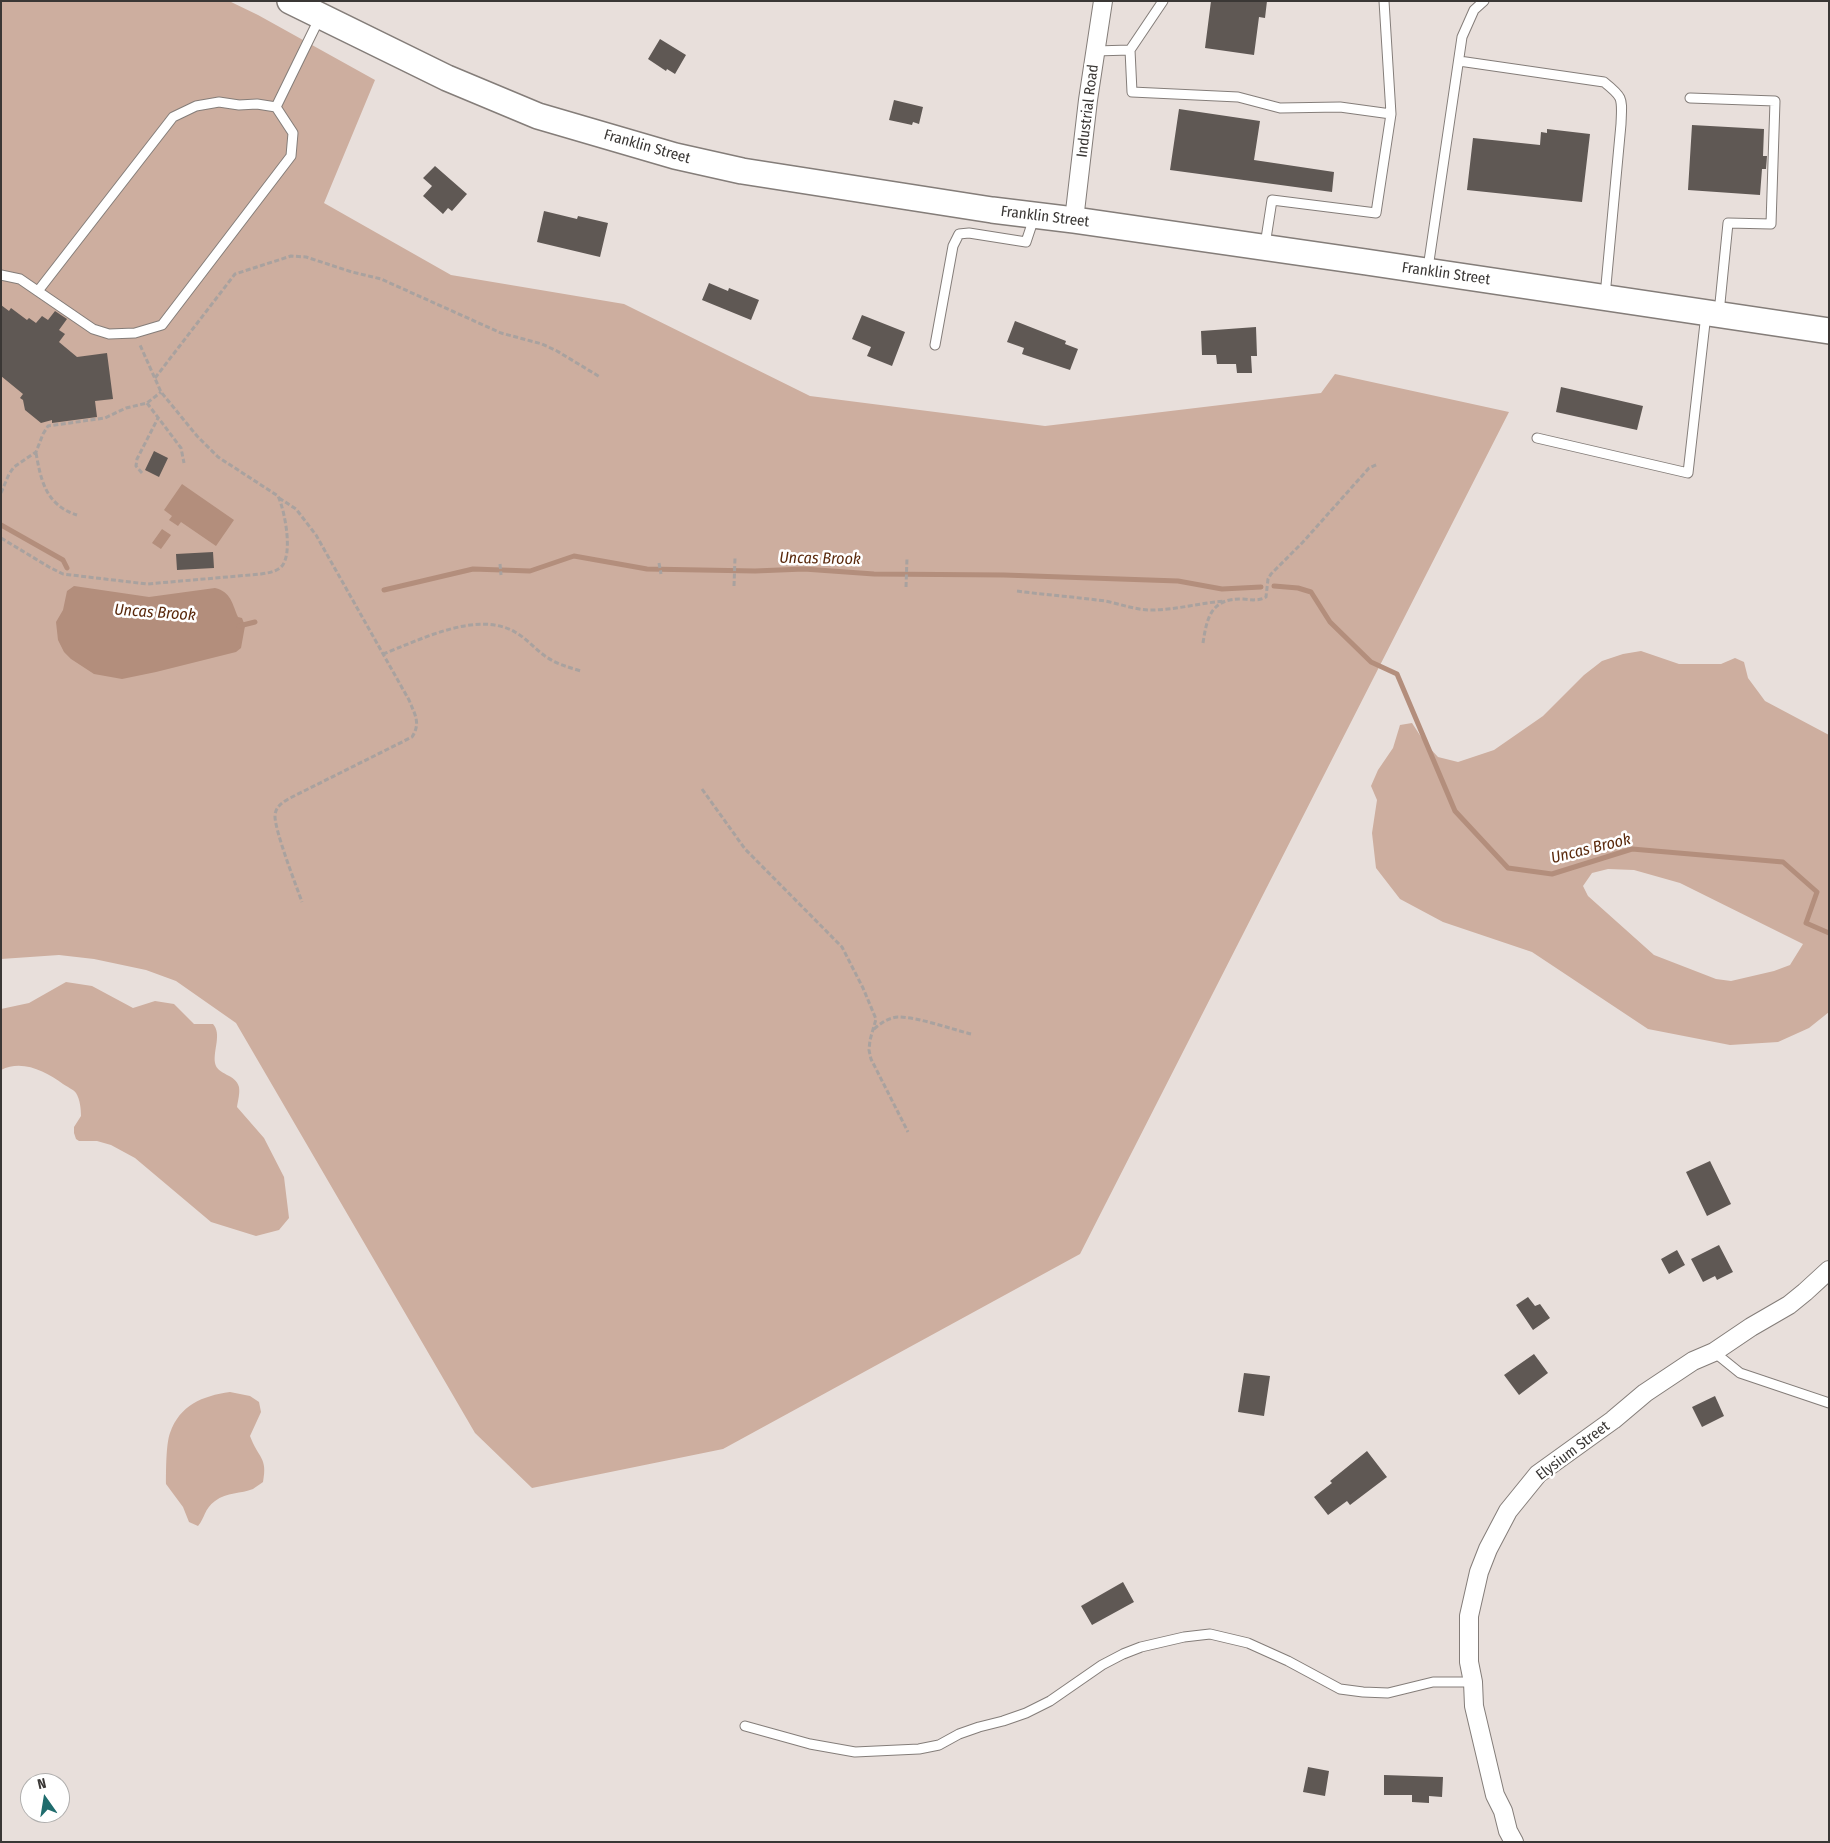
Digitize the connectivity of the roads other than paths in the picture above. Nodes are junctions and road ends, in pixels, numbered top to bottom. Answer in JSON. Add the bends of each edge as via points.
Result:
{"nodes":[{"id":1,"x":290,"y":1,"type":"edge"},
{"id":2,"x":1103,"y":1,"type":"edge"},
{"id":3,"x":1163,"y":1,"type":"edge"},
{"id":4,"x":1384,"y":1,"type":"edge"},
{"id":5,"x":1484,"y":1,"type":"edge"},
{"id":6,"x":320,"y":16,"type":"junction"},
{"id":7,"x":1130,"y":50,"type":"junction"},
{"id":8,"x":1095,"y":51,"type":"junction"},
{"id":9,"x":1459,"y":61,"type":"junction"},
{"id":10,"x":1690,"y":98,"type":"dead end"},
{"id":11,"x":276,"y":107,"type":"junction"},
{"id":12,"x":1391,"y":114,"type":"junction"},
{"id":13,"x":1035,"y":215,"type":"junction"},
{"id":14,"x":1074,"y":220,"type":"junction"},
{"id":15,"x":1264,"y":248,"type":"junction"},
{"id":16,"x":1427,"y":271,"type":"junction"},
{"id":17,"x":1,"y":275,"type":"edge"},
{"id":18,"x":38,"y":291,"type":"junction"},
{"id":19,"x":1605,"y":297,"type":"junction"},
{"id":20,"x":1713,"y":312,"type":"junction"},
{"id":21,"x":1829,"y":330,"type":"edge"},
{"id":22,"x":935,"y":345,"type":"dead end"},
{"id":23,"x":1537,"y":438,"type":"dead end"},
{"id":24,"x":1829,"y":1270,"type":"edge"},
{"id":25,"x":1714,"y":1352,"type":"junction"},
{"id":26,"x":1829,"y":1403,"type":"edge"},
{"id":27,"x":1473,"y":1682,"type":"junction"},
{"id":28,"x":745,"y":1726,"type":"dead end"},
{"id":29,"x":1508,"y":1838,"type":"edge"}],
"edges":[{"from":1,"to":6,"type":"main road","name":"Franklin Street"},
{"from":2,"to":8,"type":"street","name":"Industrial Road"},
{"from":3,"to":7,"type":"lane"},
{"from":4,"to":12,"type":"lane"},
{"from":5,"to":9,"type":"lane","via":[[1474,10],[1462,36]]},
{"from":6,"to":11,"type":"lane"},
{"from":6,"to":13,"type":"main road","name":"Franklin Street","via":[[439,75],[538,116],[675,156],[754,173]]},
{"from":7,"to":8,"type":"lane"},
{"from":7,"to":12,"type":"lane","via":[[1132,92],[1238,97],[1280,108],[1340,106]]},
{"from":8,"to":14,"type":"street","name":"Industrial Road"},
{"from":9,"to":16,"type":"lane"},
{"from":9,"to":19,"type":"lane","via":[[1604,82],[1619,94],[1622,124]]},
{"from":10,"to":20,"type":"lane","via":[[1775,101],[1771,224],[1728,223]]},
{"from":11,"to":18,"type":"lane","via":[[219,102],[196,106],[173,116]]},
{"from":11,"to":18,"type":"lane","via":[[292,133],[291,156],[162,325],[135,333],[109,334],[92,329]]},
{"from":12,"to":15,"type":"lane","via":[[1376,213],[1272,200]]},
{"from":13,"to":14,"type":"main road","name":"Franklin Street"},
{"from":13,"to":22,"type":"lane","via":[[1026,242],[959,234],[953,246]]},
{"from":14,"to":15,"type":"main road","name":"Franklin Street"},
{"from":15,"to":16,"type":"main road","name":"Franklin Street"},
{"from":16,"to":19,"type":"main road","name":"Franklin Street"},
{"from":17,"to":18,"type":"lane","via":[[20,279]]},
{"from":19,"to":20,"type":"main road","name":"Franklin Street"},
{"from":20,"to":21,"type":"main road","name":"Franklin Street"},
{"from":20,"to":23,"type":"lane","via":[[1688,472]]},
{"from":24,"to":25,"type":"street","name":"Elysium Street","via":[[1789,1305]]},
{"from":25,"to":26,"type":"lane","via":[[1740,1373]]},
{"from":25,"to":27,"type":"street","name":"Elysium Street","via":[[1693,1361],[1645,1392],[1613,1420],[1538,1474],[1508,1511],[1479,1572],[1470,1616],[1469,1662]]},
{"from":27,"to":28,"type":"lane","via":[[1433,1682],[1388,1693],[1340,1689],[1248,1643],[1210,1634],[1132,1650],[1026,1713],[979,1726],[939,1745],[919,1750],[855,1752],[810,1744]]},
{"from":27,"to":29,"type":"street","name":"Elysium Street","via":[[1476,1715]]}]}
